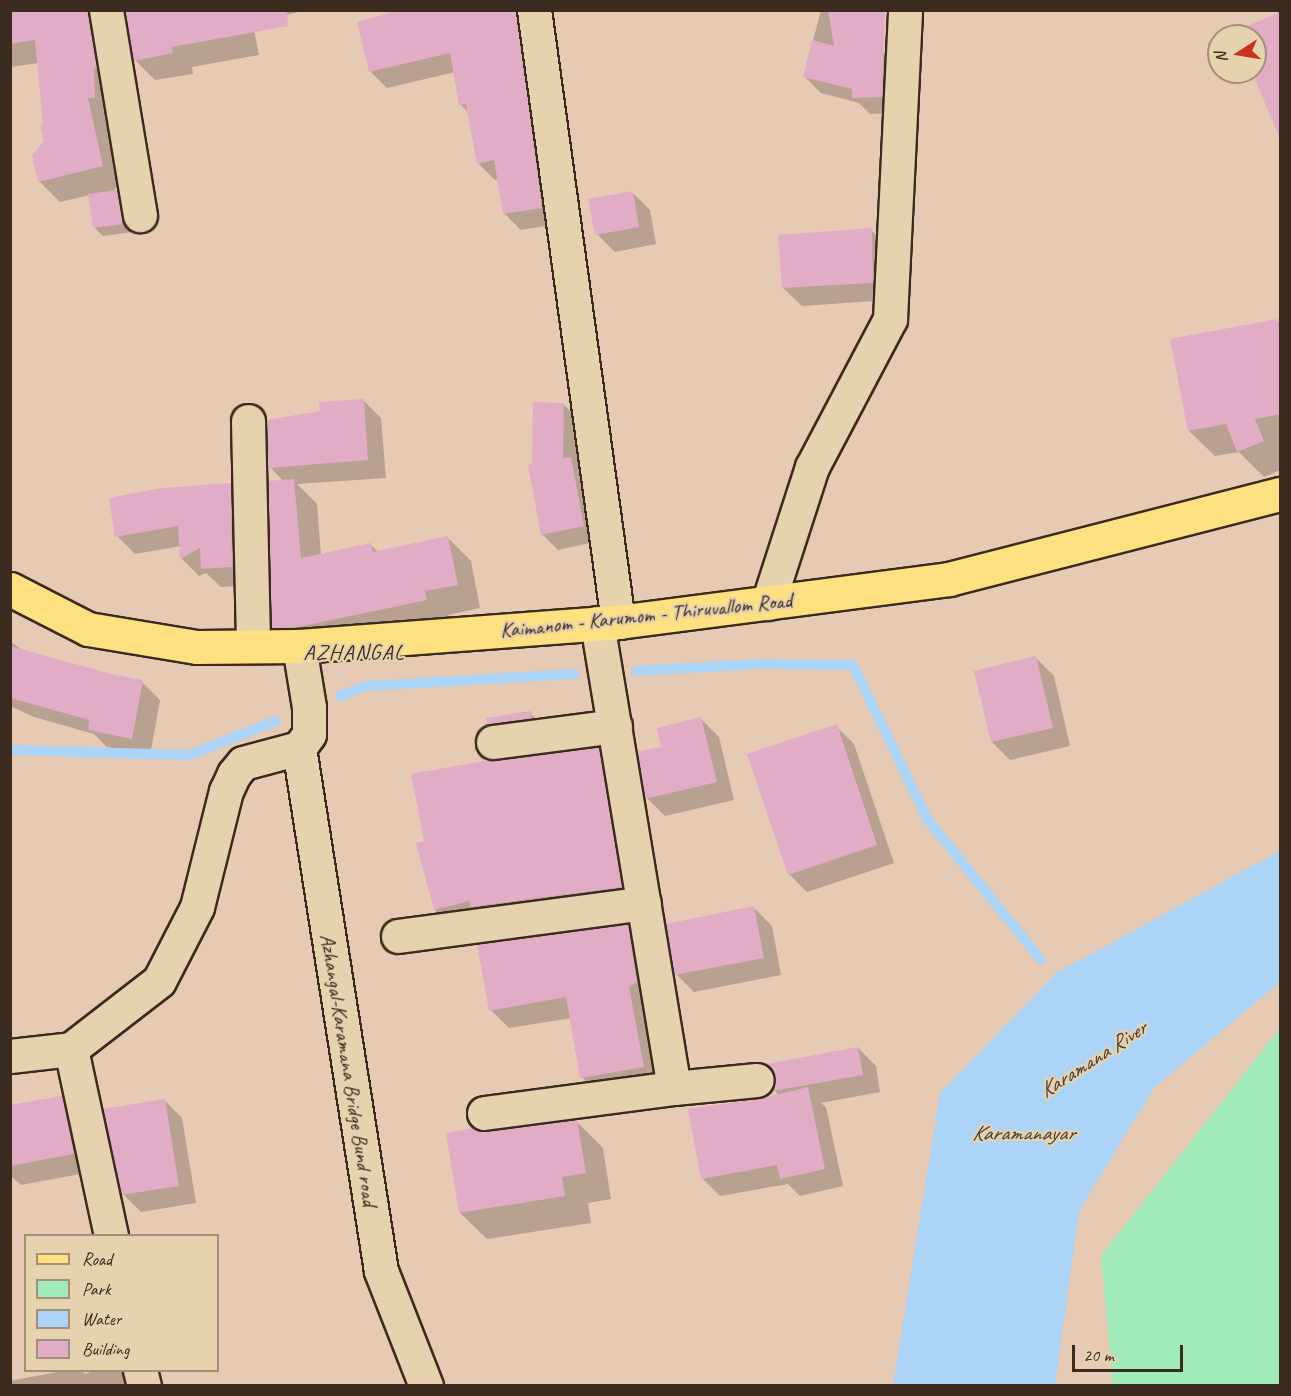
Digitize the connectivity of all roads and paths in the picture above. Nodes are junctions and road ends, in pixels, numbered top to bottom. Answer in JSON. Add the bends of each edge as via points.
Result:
{"nodes":[{"id":1,"x":106,"y":10,"type":"edge"},
{"id":2,"x":534,"y":10,"type":"edge"},
{"id":3,"x":905,"y":10,"type":"edge"},
{"id":4,"x":140,"y":215,"type":"dead end"},
{"id":5,"x":248,"y":421,"type":"dead end"},
{"id":6,"x":1281,"y":494,"type":"edge"},
{"id":7,"x":10,"y":589,"type":"edge"},
{"id":8,"x":768,"y":603,"type":"junction"},
{"id":9,"x":608,"y":623,"type":"junction"},
{"id":10,"x":253,"y":646,"type":"junction"},
{"id":11,"x":299,"y":646,"type":"junction"},
{"id":12,"x":615,"y":726,"type":"junction"},
{"id":13,"x":493,"y":742,"type":"dead end"},
{"id":14,"x":298,"y":748,"type":"junction"},
{"id":15,"x":644,"y":903,"type":"junction"},
{"id":16,"x":398,"y":936,"type":"dead end"},
{"id":17,"x":70,"y":1049,"type":"junction"},
{"id":18,"x":10,"y":1056,"type":"edge"},
{"id":19,"x":757,"y":1080,"type":"dead end"},
{"id":20,"x":674,"y":1088,"type":"junction"},
{"id":21,"x":484,"y":1113,"type":"dead end"},
{"id":22,"x":111,"y":1234,"type":"edge"},
{"id":23,"x":426,"y":1386,"type":"edge"}],
"edges":[{"from":1,"to":4,"type":"street"},
{"from":2,"to":9,"type":"street"},
{"from":3,"to":8,"type":"street","via":[[890,319],[812,467]]},
{"from":5,"to":10,"type":"street"},
{"from":6,"to":8,"type":"main road","name":"Kaimanom - Karumom - Thiruvallom Road","via":[[949,579]]},
{"from":7,"to":10,"type":"main road","name":"Kaimanom - Karumom - Thiruvallom Road","via":[[88,629],[198,647]]},
{"from":8,"to":9,"type":"main road","name":"Kaimanom - Karumom - Thiruvallom Road"},
{"from":9,"to":11,"type":"main road","name":"Kaimanom - Karumom - Thiruvallom Road"},
{"from":9,"to":12,"type":"street"},
{"from":10,"to":11,"type":"main road","name":"Kaimanom - Karumom - Thiruvallom Road"},
{"from":11,"to":14,"type":"street","via":[[310,729]]},
{"from":12,"to":13,"type":"street"},
{"from":12,"to":15,"type":"street"},
{"from":14,"to":17,"type":"street","via":[[243,763],[234,774],[226,791],[197,908],[159,981]]},
{"from":14,"to":23,"type":"street","name":"Azhangal-Karamana Bridge Bund road","via":[[381,1271]]},
{"from":15,"to":16,"type":"street"},
{"from":15,"to":20,"type":"street"},
{"from":17,"to":18,"type":"street"},
{"from":17,"to":22,"type":"street"},
{"from":19,"to":20,"type":"street"},
{"from":20,"to":21,"type":"street"}]}
